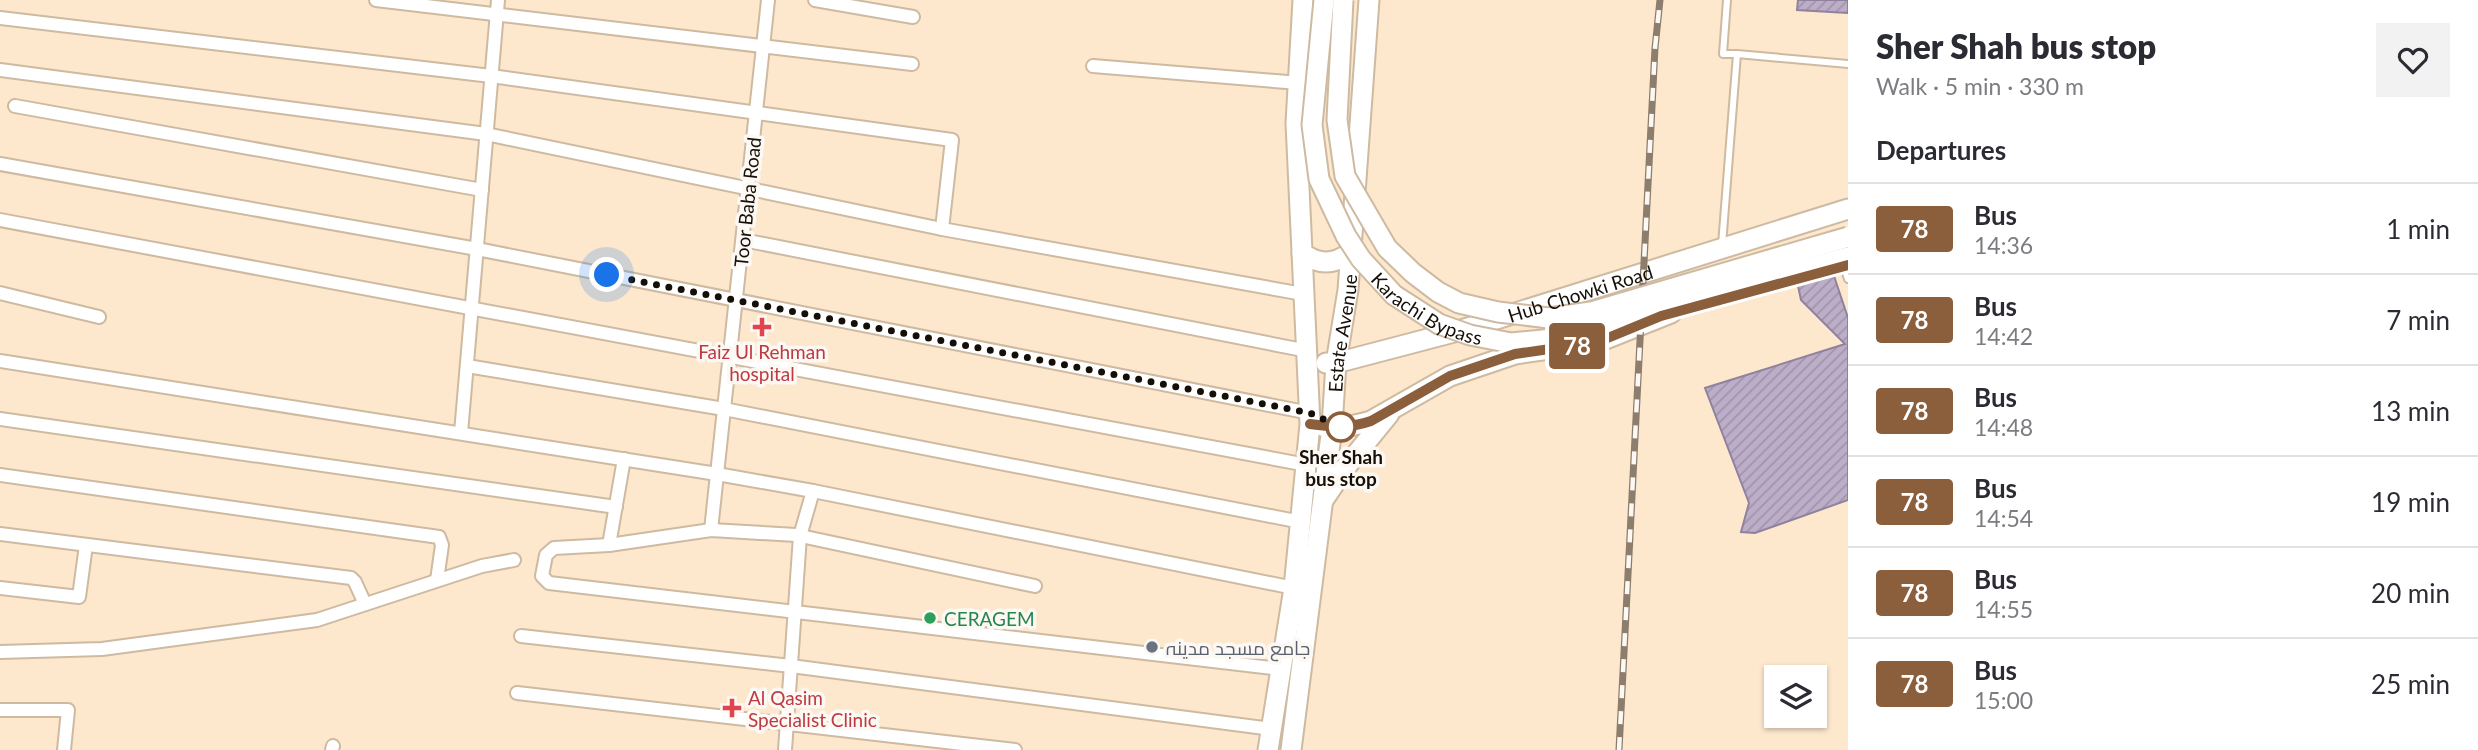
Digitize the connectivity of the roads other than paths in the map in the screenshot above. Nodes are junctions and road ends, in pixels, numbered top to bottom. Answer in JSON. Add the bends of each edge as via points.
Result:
{"nodes":[{"id":1,"x":376,"y":0,"type":"edge"},
{"id":2,"x":498,"y":0,"type":"edge"},
{"id":3,"x":768,"y":0,"type":"edge"},
{"id":4,"x":815,"y":0,"type":"edge"},
{"id":5,"x":1303,"y":0,"type":"edge"},
{"id":6,"x":1324,"y":0,"type":"edge"},
{"id":7,"x":1343,"y":0,"type":"edge"},
{"id":8,"x":1369,"y":0,"type":"edge"},
{"id":9,"x":1727,"y":0,"type":"edge"},
{"id":10,"x":496,"y":14,"type":"junction"},
{"id":11,"x":913,"y":17,"type":"dead end"},
{"id":12,"x":0,"y":18,"type":"edge"},
{"id":13,"x":763,"y":46,"type":"junction"},
{"id":14,"x":1737,"y":54,"type":"junction"},
{"id":15,"x":912,"y":64,"type":"dead end"},
{"id":16,"x":1848,"y":64,"type":"edge"},
{"id":17,"x":1093,"y":66,"type":"dead end"},
{"id":18,"x":0,"y":70,"type":"edge"},
{"id":19,"x":491,"y":76,"type":"junction"},
{"id":20,"x":1298,"y":83,"type":"junction"},
{"id":21,"x":15,"y":106,"type":"dead end"},
{"id":22,"x":756,"y":114,"type":"junction"},
{"id":23,"x":486,"y":134,"type":"junction"},
{"id":24,"x":0,"y":164,"type":"edge"},
{"id":25,"x":482,"y":190,"type":"junction"},
{"id":26,"x":749,"y":190,"type":"junction"},
{"id":27,"x":1848,"y":209,"type":"edge"},
{"id":28,"x":0,"y":219,"type":"edge"},
{"id":29,"x":942,"y":229,"type":"junction"},
{"id":30,"x":1848,"y":237,"type":"edge"},
{"id":31,"x":743,"y":240,"type":"junction"},
{"id":32,"x":1722,"y":247,"type":"junction"},
{"id":33,"x":477,"y":249,"type":"junction"},
{"id":34,"x":1302,"y":253,"type":"junction"},
{"id":35,"x":1350,"y":253,"type":"junction"},
{"id":36,"x":1847,"y":267,"type":"edge"},
{"id":37,"x":0,"y":293,"type":"edge"},
{"id":38,"x":1303,"y":294,"type":"junction"},
{"id":39,"x":736,"y":300,"type":"junction"},
{"id":40,"x":472,"y":309,"type":"junction"},
{"id":41,"x":99,"y":317,"type":"dead end"},
{"id":42,"x":730,"y":357,"type":"junction"},
{"id":43,"x":1308,"y":357,"type":"junction"},
{"id":44,"x":0,"y":361,"type":"edge"},
{"id":45,"x":1336,"y":363,"type":"junction"},
{"id":46,"x":467,"y":366,"type":"junction"},
{"id":47,"x":1394,"y":408,"type":"junction"},
{"id":48,"x":724,"y":409,"type":"junction"},
{"id":49,"x":1310,"y":418,"type":"junction"},
{"id":50,"x":0,"y":419,"type":"edge"},
{"id":51,"x":1332,"y":427,"type":"junction"},
{"id":52,"x":461,"y":433,"type":"junction"},
{"id":53,"x":624,"y":459,"type":"junction"},
{"id":54,"x":1307,"y":465,"type":"junction"},
{"id":55,"x":717,"y":474,"type":"junction"},
{"id":56,"x":0,"y":475,"type":"edge"},
{"id":57,"x":813,"y":491,"type":"junction"},
{"id":58,"x":1322,"y":503,"type":"junction"},
{"id":59,"x":616,"y":507,"type":"junction"},
{"id":60,"x":1301,"y":522,"type":"junction"},
{"id":61,"x":711,"y":530,"type":"junction"},
{"id":62,"x":0,"y":534,"type":"edge"},
{"id":63,"x":800,"y":536,"type":"junction"},
{"id":64,"x":86,"y":545,"type":"junction"},
{"id":65,"x":609,"y":545,"type":"junction"},
{"id":66,"x":514,"y":560,"type":"dead end"},
{"id":67,"x":437,"y":580,"type":"junction"},
{"id":68,"x":1035,"y":586,"type":"dead end"},
{"id":69,"x":0,"y":588,"type":"edge"},
{"id":70,"x":1294,"y":588,"type":"junction"},
{"id":71,"x":365,"y":604,"type":"junction"},
{"id":72,"x":795,"y":612,"type":"junction"},
{"id":73,"x":521,"y":636,"type":"dead end"},
{"id":74,"x":0,"y":652,"type":"edge"},
{"id":75,"x":791,"y":666,"type":"junction"},
{"id":76,"x":1280,"y":670,"type":"junction"},
{"id":77,"x":516,"y":693,"type":"dead end"},
{"id":78,"x":0,"y":710,"type":"edge"},
{"id":79,"x":787,"y":723,"type":"junction"},
{"id":80,"x":1272,"y":729,"type":"junction"},
{"id":81,"x":64,"y":750,"type":"edge"},
{"id":82,"x":785,"y":750,"type":"edge"},
{"id":83,"x":1015,"y":750,"type":"edge"},
{"id":84,"x":1268,"y":750,"type":"edge"},
{"id":85,"x":1291,"y":750,"type":"edge"}],
"edges":[{"from":1,"to":10,"type":"street"},
{"from":2,"to":10,"type":"street"},
{"from":3,"to":13,"type":"street","name":"Toor Baba Road"},
{"from":4,"to":11,"type":"street"},
{"from":5,"to":20,"type":"highway","name":"Estate Avenue"},
{"from":6,"to":36,"type":"highway","name":"Karachi Bypass","bridge":true,"via":[[1312,125],[1319,179],[1361,259],[1394,295],[1438,324],[1511,343],[1553,339],[1657,309]]},
{"from":7,"to":30,"type":"highway","name":"Karachi Bypass","bridge":true,"via":[[1337,120],[1345,176],[1387,248],[1413,273],[1459,303],[1549,318],[1591,312]]},
{"from":8,"to":35,"type":"highway","name":"Estate Avenue"},
{"from":9,"to":14,"type":"lane","via":[[1723,54]]},
{"from":10,"to":13,"type":"street"},
{"from":10,"to":19,"type":"street"},
{"from":12,"to":19,"type":"street"},
{"from":13,"to":15,"type":"street"},
{"from":13,"to":22,"type":"street","name":"Toor Baba Road"},
{"from":14,"to":16,"type":"lane"},
{"from":14,"to":32,"type":"lane"},
{"from":17,"to":20,"type":"street"},
{"from":18,"to":23,"type":"street"},
{"from":19,"to":22,"type":"street"},
{"from":19,"to":23,"type":"street"},
{"from":20,"to":34,"type":"highway","name":"Estate Avenue"},
{"from":21,"to":25,"type":"street"},
{"from":22,"to":26,"type":"street","name":"Toor Baba Road"},
{"from":22,"to":29,"type":"street","via":[[952,140]]},
{"from":23,"to":25,"type":"street"},
{"from":23,"to":26,"type":"street"},
{"from":24,"to":33,"type":"street"},
{"from":25,"to":33,"type":"street"},
{"from":26,"to":29,"type":"street"},
{"from":26,"to":31,"type":"street","name":"Toor Baba Road"},
{"from":27,"to":32,"type":"highway","name":"Hub Chowki Road"},
{"from":28,"to":40,"type":"street"},
{"from":29,"to":38,"type":"street"},
{"from":31,"to":39,"type":"street","name":"Toor Baba Road"},
{"from":31,"to":43,"type":"street"},
{"from":32,"to":45,"type":"highway","name":"Hub Chowki Road","via":[[1458,331]]},
{"from":33,"to":39,"type":"street"},
{"from":33,"to":40,"type":"street"},
{"from":34,"to":35,"type":"highway","via":[[1326,263]]},
{"from":34,"to":38,"type":"highway","name":"Estate Avenue"},
{"from":35,"to":45,"type":"highway","name":"Estate Avenue"},
{"from":36,"to":47,"type":"highway","name":"Hub Chowki Road","via":[[1661,316],[1598,342],[1515,354],[1450,376]]},
{"from":37,"to":41,"type":"street"},
{"from":38,"to":43,"type":"highway","name":"Estate Avenue"},
{"from":39,"to":42,"type":"street","name":"Toor Baba Road"},
{"from":39,"to":49,"type":"street"},
{"from":40,"to":42,"type":"street"},
{"from":40,"to":46,"type":"street"},
{"from":42,"to":48,"type":"street","name":"Toor Baba Road"},
{"from":42,"to":54,"type":"street"},
{"from":43,"to":45,"type":"highway","name":"Hub Chowki Road"},
{"from":43,"to":49,"type":"highway","name":"Estate Avenue"},
{"from":44,"to":52,"type":"street"},
{"from":45,"to":51,"type":"highway","name":"Estate Avenue"},
{"from":46,"to":48,"type":"street"},
{"from":46,"to":52,"type":"street"},
{"from":47,"to":51,"type":"highway","name":"Hub Chowki Road","via":[[1361,424]]},
{"from":47,"to":58,"type":"highway"},
{"from":48,"to":55,"type":"street","name":"Toor Baba Road"},
{"from":48,"to":60,"type":"street"},
{"from":49,"to":51,"type":"highway","name":"Hub Chowki Road"},
{"from":49,"to":54,"type":"highway","name":"Estate Avenue"},
{"from":50,"to":59,"type":"street"},
{"from":51,"to":58,"type":"highway","name":"Estate Avenue"},
{"from":52,"to":53,"type":"street"},
{"from":53,"to":55,"type":"street"},
{"from":53,"to":59,"type":"street"},
{"from":54,"to":60,"type":"highway","name":"Estate Avenue"},
{"from":55,"to":57,"type":"street"},
{"from":55,"to":61,"type":"street","name":"Toor Baba Road"},
{"from":56,"to":67,"type":"street","via":[[439,537]]},
{"from":57,"to":63,"type":"street"},
{"from":57,"to":70,"type":"street"},
{"from":58,"to":85,"type":"highway","name":"Estate Avenue"},
{"from":59,"to":65,"type":"street"},
{"from":60,"to":70,"type":"highway","name":"Estate Avenue"},
{"from":61,"to":63,"type":"street"},
{"from":61,"to":65,"type":"street"},
{"from":62,"to":64,"type":"street"},
{"from":63,"to":68,"type":"street"},
{"from":63,"to":72,"type":"street"},
{"from":64,"to":69,"type":"street","via":[[79,597]]},
{"from":64,"to":71,"type":"street","via":[[351,578]]},
{"from":65,"to":72,"type":"street","via":[[554,548],[546,555],[542,576],[549,583]]},
{"from":66,"to":67,"type":"street"},
{"from":67,"to":71,"type":"street"},
{"from":70,"to":76,"type":"highway","name":"Estate Avenue"},
{"from":71,"to":74,"type":"street","via":[[317,620],[116,647]]},
{"from":72,"to":75,"type":"street"},
{"from":72,"to":76,"type":"street"},
{"from":73,"to":75,"type":"street"},
{"from":75,"to":79,"type":"street"},
{"from":75,"to":80,"type":"street"},
{"from":76,"to":80,"type":"highway","name":"Estate Avenue"},
{"from":77,"to":79,"type":"street"},
{"from":78,"to":81,"type":"street","via":[[68,710]]},
{"from":79,"to":82,"type":"street"},
{"from":79,"to":83,"type":"street"},
{"from":80,"to":84,"type":"highway","name":"Estate Avenue"}]}
